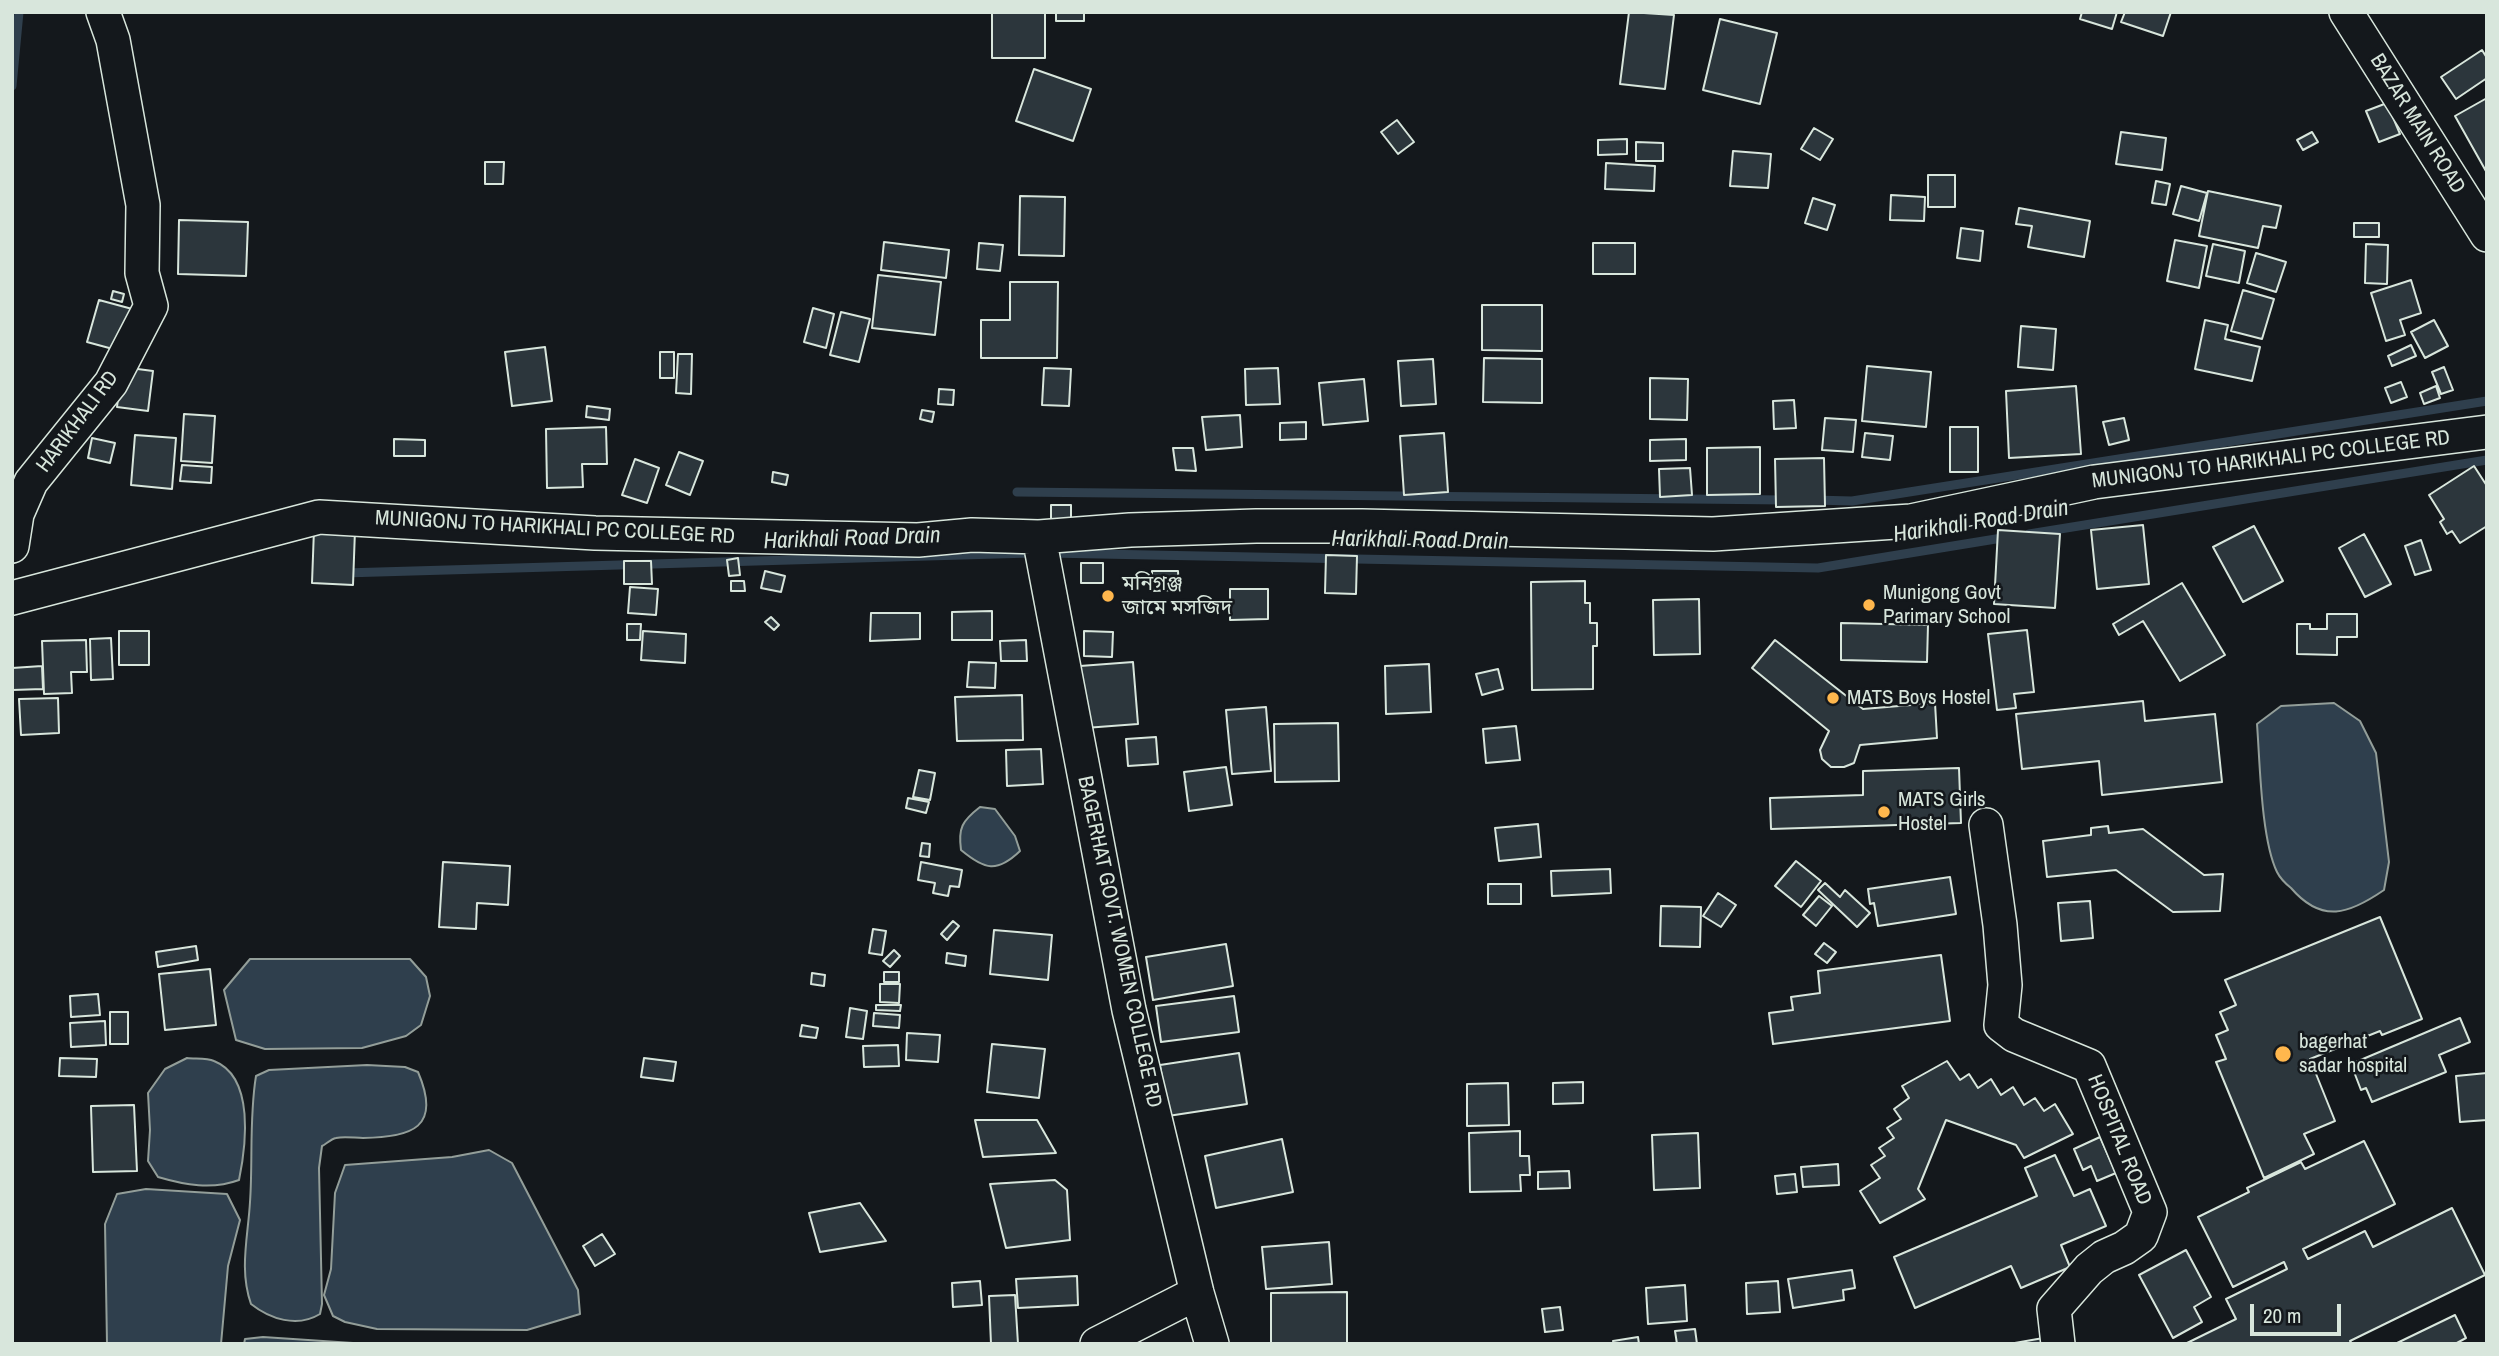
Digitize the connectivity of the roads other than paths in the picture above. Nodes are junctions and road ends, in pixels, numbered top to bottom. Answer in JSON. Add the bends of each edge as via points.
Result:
{"nodes":[{"id":1,"x":103,"y":12,"type":"edge"},
{"id":2,"x":2346,"y":12,"type":"edge"},
{"id":3,"x":2487,"y":235,"type":"edge"},
{"id":4,"x":2487,"y":432,"type":"edge"},
{"id":5,"x":1039,"y":537,"type":"junction"},
{"id":6,"x":12,"y":546,"type":"edge"},
{"id":7,"x":12,"y":598,"type":"edge"},
{"id":8,"x":1986,"y":825,"type":"dead end"},
{"id":9,"x":1197,"y":1293,"type":"junction"},
{"id":10,"x":1097,"y":1344,"type":"edge"},
{"id":11,"x":1212,"y":1344,"type":"edge"},
{"id":12,"x":2058,"y":1344,"type":"edge"}],
"edges":[{"from":1,"to":6,"type":"street","name":"HARIKHALI RD","via":[[113,40],[143,205],[142,274],[152,306],[111,383],[32,482],[18,514]]},
{"from":2,"to":3,"type":"street","name":"BAZAR MAIN ROAD"},
{"from":4,"to":5,"type":"street","name":"MUNIGONJ TO HARIKHALI PC COLLEGE RD","via":[[2094,482],[1911,521],[1713,534],[1256,526]]},
{"from":5,"to":7,"type":"street","name":"MUNIGONJ TO HARIKHALI PC COLLEGE RD","via":[[972,535],[918,540],[595,533],[319,517]]},
{"from":5,"to":9,"type":"street","name":"BAGERHAT GOVT. WOMEN COLLEGE RD","via":[[1129,1010]]},
{"from":8,"to":12,"type":"street","name":"HOSPITAL ROAD","via":[[2004,973],[2001,1025],[2014,1035],[2089,1066],[2150,1212],[2141,1236],[2089,1269],[2054,1309]]},
{"from":9,"to":10,"type":"street"},
{"from":9,"to":11,"type":"street","name":"BAGERHAT GOVT. WOMEN COLLEGE RD"}]}
